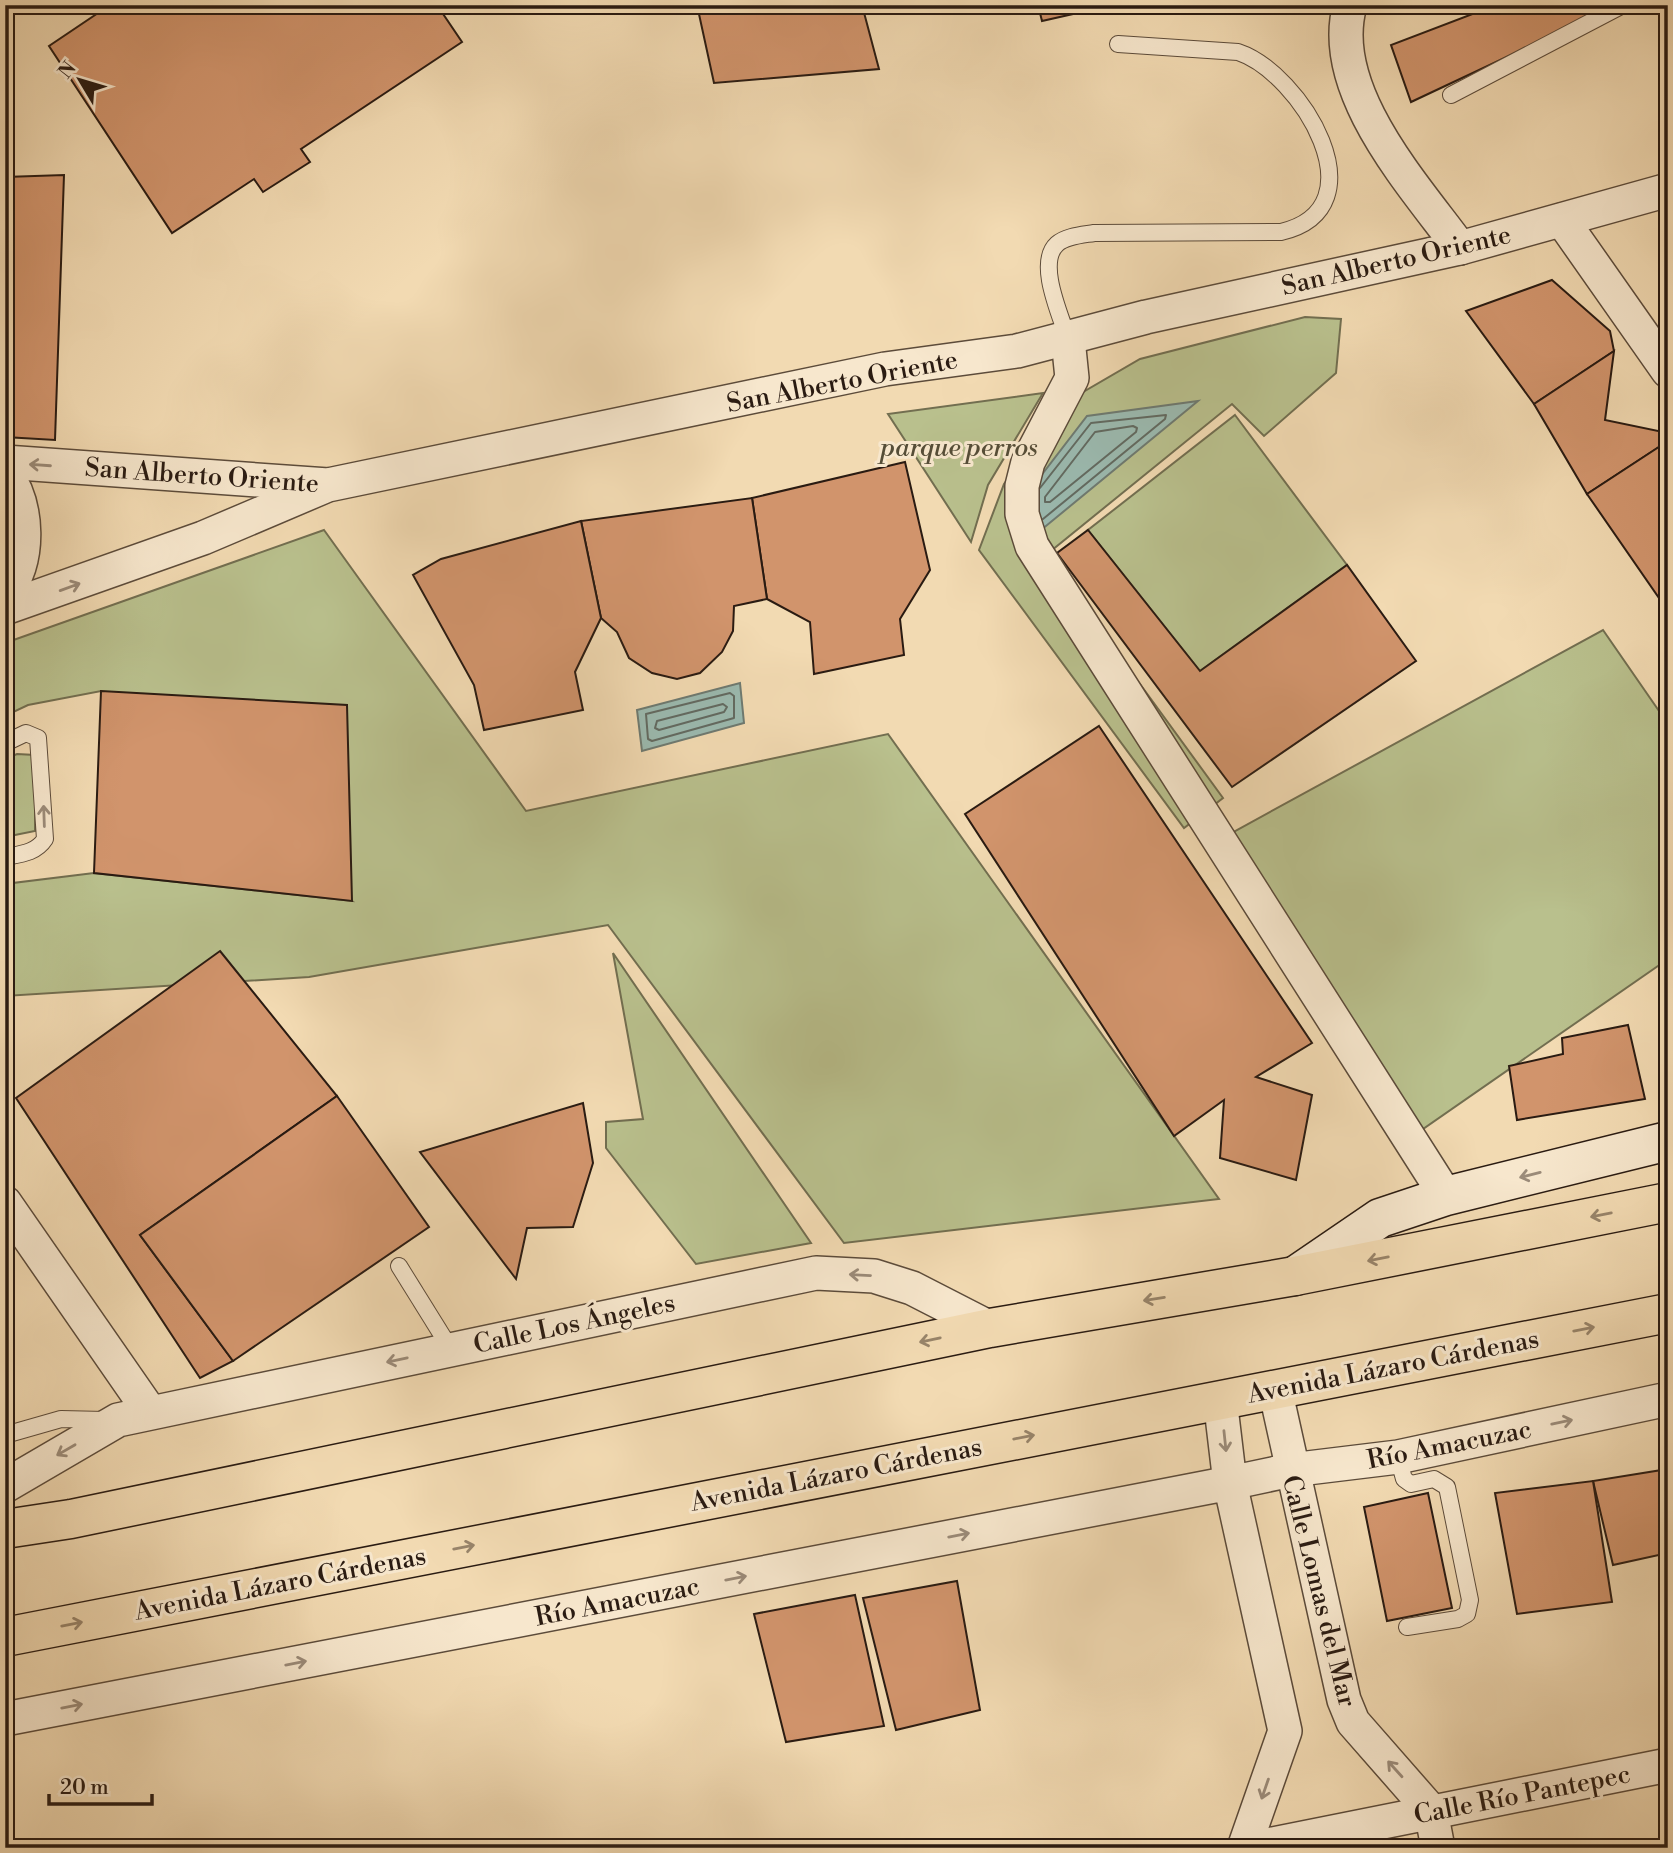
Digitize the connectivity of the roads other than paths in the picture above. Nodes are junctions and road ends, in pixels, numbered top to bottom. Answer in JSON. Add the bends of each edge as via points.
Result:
{"nodes":[{"id":1,"x":1350,"y":5,"type":"edge"},
{"id":2,"x":1623,"y":5,"type":"edge"},
{"id":3,"x":1118,"y":44,"type":"dead end"},
{"id":4,"x":1451,"y":95,"type":"dead end"},
{"id":5,"x":1668,"y":190,"type":"edge"},
{"id":6,"x":1562,"y":220,"type":"junction"},
{"id":7,"x":1460,"y":248,"type":"junction"},
{"id":8,"x":1068,"y":339,"type":"junction"},
{"id":9,"x":1668,"y":371,"type":"edge"},
{"id":10,"x":5,"y":462,"type":"edge"},
{"id":11,"x":5,"y":472,"type":"edge"},
{"id":12,"x":328,"y":485,"type":"junction"},
{"id":13,"x":5,"y":594,"type":"edge"},
{"id":14,"x":5,"y":608,"type":"edge"},
{"id":15,"x":5,"y":743,"type":"edge"},
{"id":16,"x":5,"y":857,"type":"edge"},
{"id":17,"x":1668,"y":1034,"type":"edge"},
{"id":18,"x":1668,"y":1062,"type":"edge"},
{"id":19,"x":1668,"y":1141,"type":"edge"},
{"id":20,"x":1446,"y":1196,"type":"junction"},
{"id":21,"x":1668,"y":1202,"type":"edge"},
{"id":22,"x":5,"y":1203,"type":"edge"},
{"id":23,"x":399,"y":1266,"type":"dead end"},
{"id":24,"x":1295,"y":1276,"type":"junction"},
{"id":25,"x":1668,"y":1312,"type":"edge"},
{"id":26,"x":990,"y":1328,"type":"junction"},
{"id":27,"x":450,"y":1349,"type":"junction"},
{"id":28,"x":1275,"y":1389,"type":"junction"},
{"id":29,"x":1220,"y":1399,"type":"junction"},
{"id":30,"x":1668,"y":1399,"type":"edge"},
{"id":31,"x":150,"y":1412,"type":"junction"},
{"id":32,"x":118,"y":1420,"type":"junction"},
{"id":33,"x":5,"y":1435,"type":"edge"},
{"id":34,"x":1398,"y":1457,"type":"junction"},
{"id":35,"x":1290,"y":1470,"type":"junction"},
{"id":36,"x":1230,"y":1483,"type":"junction"},
{"id":37,"x":5,"y":1486,"type":"edge"},
{"id":38,"x":5,"y":1529,"type":"edge"},
{"id":39,"x":1407,"y":1628,"type":"dead end"},
{"id":40,"x":5,"y":1637,"type":"edge"},
{"id":41,"x":5,"y":1719,"type":"edge"},
{"id":42,"x":1668,"y":1765,"type":"edge"},
{"id":43,"x":1432,"y":1811,"type":"junction"},
{"id":44,"x":1244,"y":1848,"type":"edge"},
{"id":45,"x":1253,"y":1848,"type":"edge"},
{"id":46,"x":1438,"y":1848,"type":"edge"}],
"edges":[{"from":1,"to":7,"type":"street","via":[[1348,45],[1355,86],[1370,121]]},
{"from":2,"to":4,"type":"lane"},
{"from":3,"to":8,"type":"lane","via":[[1254,57],[1296,94],[1328,157],[1331,184],[1325,203],[1313,217],[1298,228],[1281,232],[1094,233],[1065,239],[1051,253],[1048,274]]},
{"from":5,"to":6,"type":"street","name":"San Alberto Oriente"},
{"from":6,"to":7,"type":"street","name":"San Alberto Oriente"},
{"from":6,"to":9,"type":"street"},
{"from":7,"to":8,"type":"street","name":"San Alberto Oriente","via":[[1146,317]]},
{"from":8,"to":12,"type":"street","name":"San Alberto Oriente","via":[[1017,351],[885,369]]},
{"from":8,"to":20,"type":"street","via":[[1072,378],[1028,462],[1022,486],[1022,514],[1032,546]]},
{"from":12,"to":10,"type":"street","name":"San Alberto Oriente","one_way":true},
{"from":11,"to":13,"type":"street","via":[[17,489],[24,548]]},
{"from":14,"to":12,"type":"street","one_way":true,"via":[[203,538]]},
{"from":16,"to":15,"type":"lane","one_way":true,"via":[[27,853],[45,839],[38,737],[26,733]]},
{"from":17,"to":18,"type":"lane"},
{"from":19,"to":20,"type":"street","one_way":true},
{"from":20,"to":24,"type":"street","via":[[1380,1218]]},
{"from":21,"to":24,"type":"highway","one_way":true},
{"from":22,"to":31,"type":"street"},
{"from":23,"to":27,"type":"lane"},
{"from":24,"to":26,"type":"highway","one_way":true},
{"from":28,"to":25,"type":"highway","name":"Avenida Lázaro Cárdenas","one_way":true},
{"from":26,"to":27,"type":"street","name":"Calle Los Ángeles","one_way":true,"via":[[912,1287],[874,1276],[816,1273]]},
{"from":26,"to":38,"type":"highway","one_way":true},
{"from":27,"to":31,"type":"street","name":"Calle Los Ángeles","one_way":true},
{"from":28,"to":29,"type":"highway","name":"Avenida Lázaro Cárdenas"},
{"from":28,"to":35,"type":"street","name":"Calle Lomas del Mar"},
{"from":29,"to":36,"type":"street","one_way":true},
{"from":40,"to":29,"type":"highway","name":"Avenida Lázaro Cárdenas","one_way":true},
{"from":34,"to":30,"type":"street","name":"Río Amacuzac","one_way":true},
{"from":31,"to":32,"type":"street","name":"Calle Los Ángeles"},
{"from":32,"to":33,"type":"lane","via":[[61,1419]]},
{"from":32,"to":37,"type":"street","name":"Calle Los Ángeles","one_way":true},
{"from":34,"to":35,"type":"street","name":"Río Amacuzac"},
{"from":34,"to":39,"type":"lane","via":[[1404,1479],[1411,1484],[1434,1479],[1447,1487],[1469,1600],[1467,1614],[1458,1619]]},
{"from":35,"to":36,"type":"street","name":"Río Amacuzac"},
{"from":43,"to":35,"type":"street","name":"Calle Lomas del Mar","one_way":true,"via":[[1353,1723]]},
{"from":41,"to":36,"type":"street","name":"Río Amacuzac","one_way":true},
{"from":36,"to":44,"type":"street","one_way":true,"via":[[1285,1731]]},
{"from":42,"to":43,"type":"street","name":"Calle Río Pantepec"},
{"from":43,"to":45,"type":"street","name":"Calle Río Pantepec"},
{"from":43,"to":46,"type":"street"}]}
